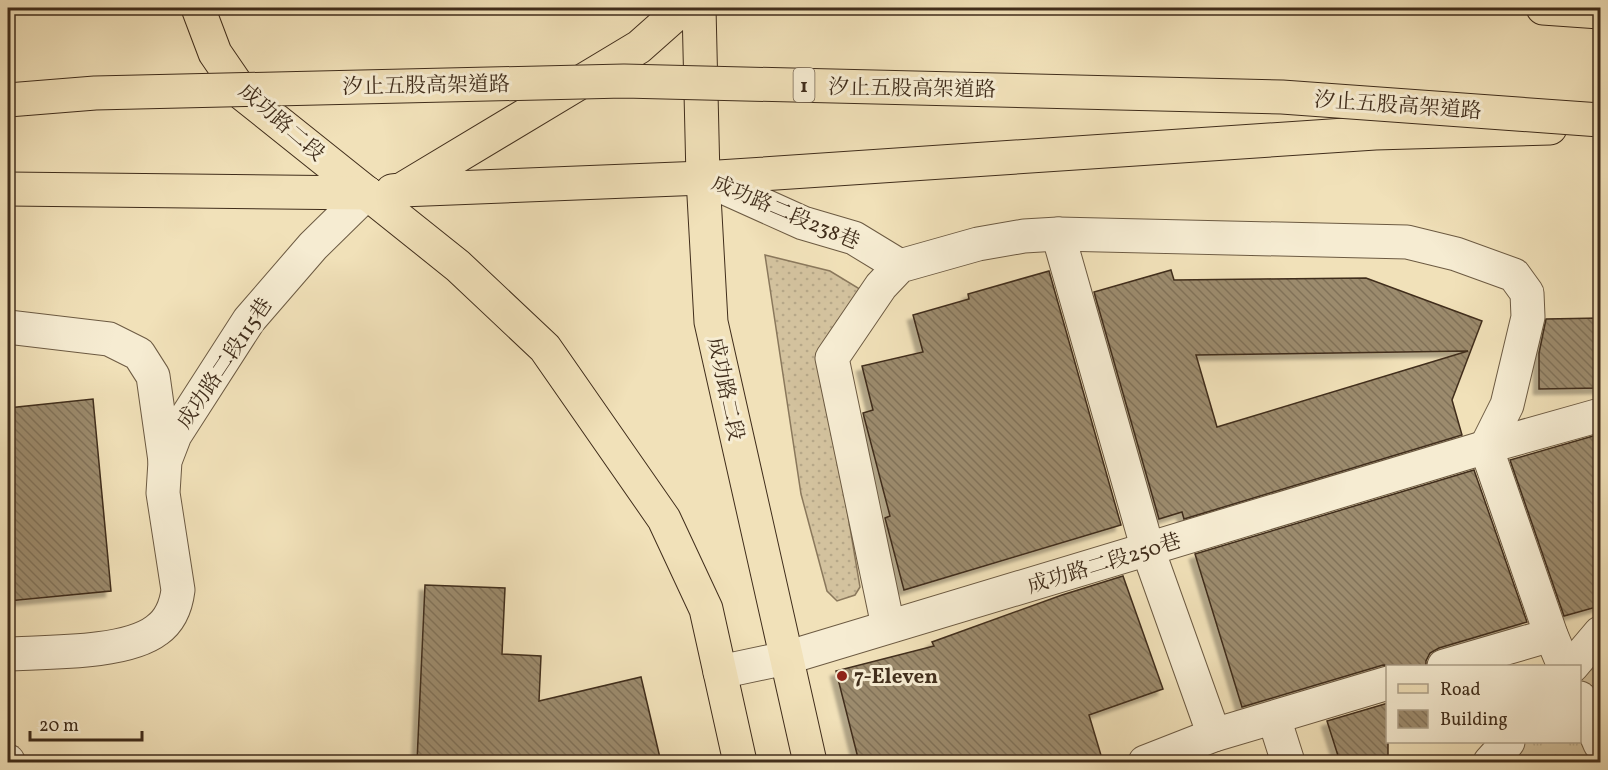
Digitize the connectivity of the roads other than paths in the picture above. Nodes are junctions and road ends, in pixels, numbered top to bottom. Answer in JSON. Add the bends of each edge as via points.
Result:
{"nodes":[{"id":1,"x":198,"y":8,"type":"edge"},
{"id":2,"x":683,"y":8,"type":"edge"},
{"id":3,"x":699,"y":8,"type":"edge"},
{"id":4,"x":1543,"y":8,"type":"edge"},
{"id":5,"x":1600,"y":12,"type":"edge"},
{"id":6,"x":8,"y":100,"type":"edge"},
{"id":7,"x":1600,"y":120,"type":"edge"},
{"id":8,"x":1600,"y":127,"type":"edge"},
{"id":9,"x":703,"y":177,"type":"junction"},
{"id":10,"x":8,"y":189,"type":"edge"},
{"id":11,"x":401,"y":190,"type":"junction"},
{"id":12,"x":366,"y":193,"type":"junction"},
{"id":13,"x":1058,"y":234,"type":"junction"},
{"id":14,"x":900,"y":266,"type":"junction"},
{"id":15,"x":8,"y":327,"type":"edge"},
{"id":16,"x":1600,"y":415,"type":"edge"},
{"id":17,"x":1486,"y":447,"type":"junction"},
{"id":18,"x":165,"y":461,"type":"junction"},
{"id":19,"x":1148,"y":550,"type":"junction"},
{"id":20,"x":888,"y":626,"type":"junction"},
{"id":21,"x":1600,"y":633,"type":"edge"},
{"id":22,"x":1551,"y":634,"type":"junction"},
{"id":23,"x":8,"y":654,"type":"edge"},
{"id":24,"x":786,"y":658,"type":"junction"},
{"id":25,"x":1447,"y":665,"type":"edge"},
{"id":26,"x":1564,"y":665,"type":"edge"},
{"id":27,"x":1573,"y":665,"type":"edge"},
{"id":28,"x":720,"y":672,"type":"junction"},
{"id":29,"x":1386,"y":685,"type":"edge"},
{"id":30,"x":1581,"y":700,"type":"edge"},
{"id":31,"x":1274,"y":718,"type":"junction"},
{"id":32,"x":1214,"y":735,"type":"junction"},
{"id":33,"x":1506,"y":743,"type":"edge"},
{"id":34,"x":1600,"y":744,"type":"edge"},
{"id":35,"x":740,"y":762,"type":"edge"},
{"id":36,"x":810,"y":762,"type":"edge"},
{"id":37,"x":1145,"y":762,"type":"edge"},
{"id":38,"x":1288,"y":762,"type":"edge"},
{"id":39,"x":1490,"y":762,"type":"edge"}],
"edges":[{"from":1,"to":12,"type":"main road","name":"成功路二段","via":[[215,53],[243,94]]},
{"from":2,"to":11,"type":"main road","via":[[639,47]]},
{"from":3,"to":9,"type":"main road","name":"成功路二段"},
{"from":4,"to":5,"type":"main road"},
{"from":6,"to":7,"type":"main road","name":"汐止五股高架道路","number":"1","bridge":true,"via":[[95,93],[624,81],[1282,97]]},
{"from":8,"to":9,"type":"main road","via":[[1375,133]]},
{"from":9,"to":11,"type":"main road"},
{"from":9,"to":14,"type":"street","name":"成功路二段238巷","via":[[803,223],[854,238]]},
{"from":9,"to":24,"type":"main road","name":"成功路二段","via":[[711,322]]},
{"from":10,"to":12,"type":"main road"},
{"from":11,"to":12,"type":"main road"},
{"from":12,"to":18,"type":"street","name":"成功路二段115巷","via":[[313,246],[249,320],[175,435]]},
{"from":12,"to":28,"type":"main road","name":"成功路二段","via":[[458,266],[545,348],[664,519],[706,609]]},
{"from":13,"to":14,"type":"street","via":[[978,244]]},
{"from":13,"to":17,"type":"street","via":[[1407,242],[1514,275],[1527,293],[1528,318],[1507,405]]},
{"from":13,"to":19,"type":"street"},
{"from":14,"to":20,"type":"street","via":[[881,286],[832,358]]},
{"from":15,"to":18,"type":"street","name":"成功路二段115巷","via":[[110,339],[139,354],[153,376]]},
{"from":16,"to":17,"type":"street","name":"成功路二段250巷"},
{"from":17,"to":19,"type":"street","name":"成功路二段250巷"},
{"from":17,"to":22,"type":"street"},
{"from":18,"to":23,"type":"street","name":"成功路二段115巷","via":[[163,493],[178,590],[177,605],[170,616],[157,630],[134,642],[96,649]]},
{"from":19,"to":20,"type":"street","name":"成功路二段250巷"},
{"from":19,"to":32,"type":"street"},
{"from":20,"to":24,"type":"street","name":"成功路二段250巷"},
{"from":21,"to":27,"type":"street"},
{"from":22,"to":25,"type":"street"},
{"from":22,"to":26,"type":"street"},
{"from":24,"to":28,"type":"street","name":"成功路二段250巷"},
{"from":24,"to":36,"type":"main road","name":"成功路二段"},
{"from":28,"to":35,"type":"main road","name":"成功路二段"},
{"from":29,"to":31,"type":"street"},
{"from":30,"to":34,"type":"street"},
{"from":31,"to":32,"type":"street"},
{"from":31,"to":38,"type":"street"},
{"from":32,"to":37,"type":"street"},
{"from":33,"to":39,"type":"street"}]}
